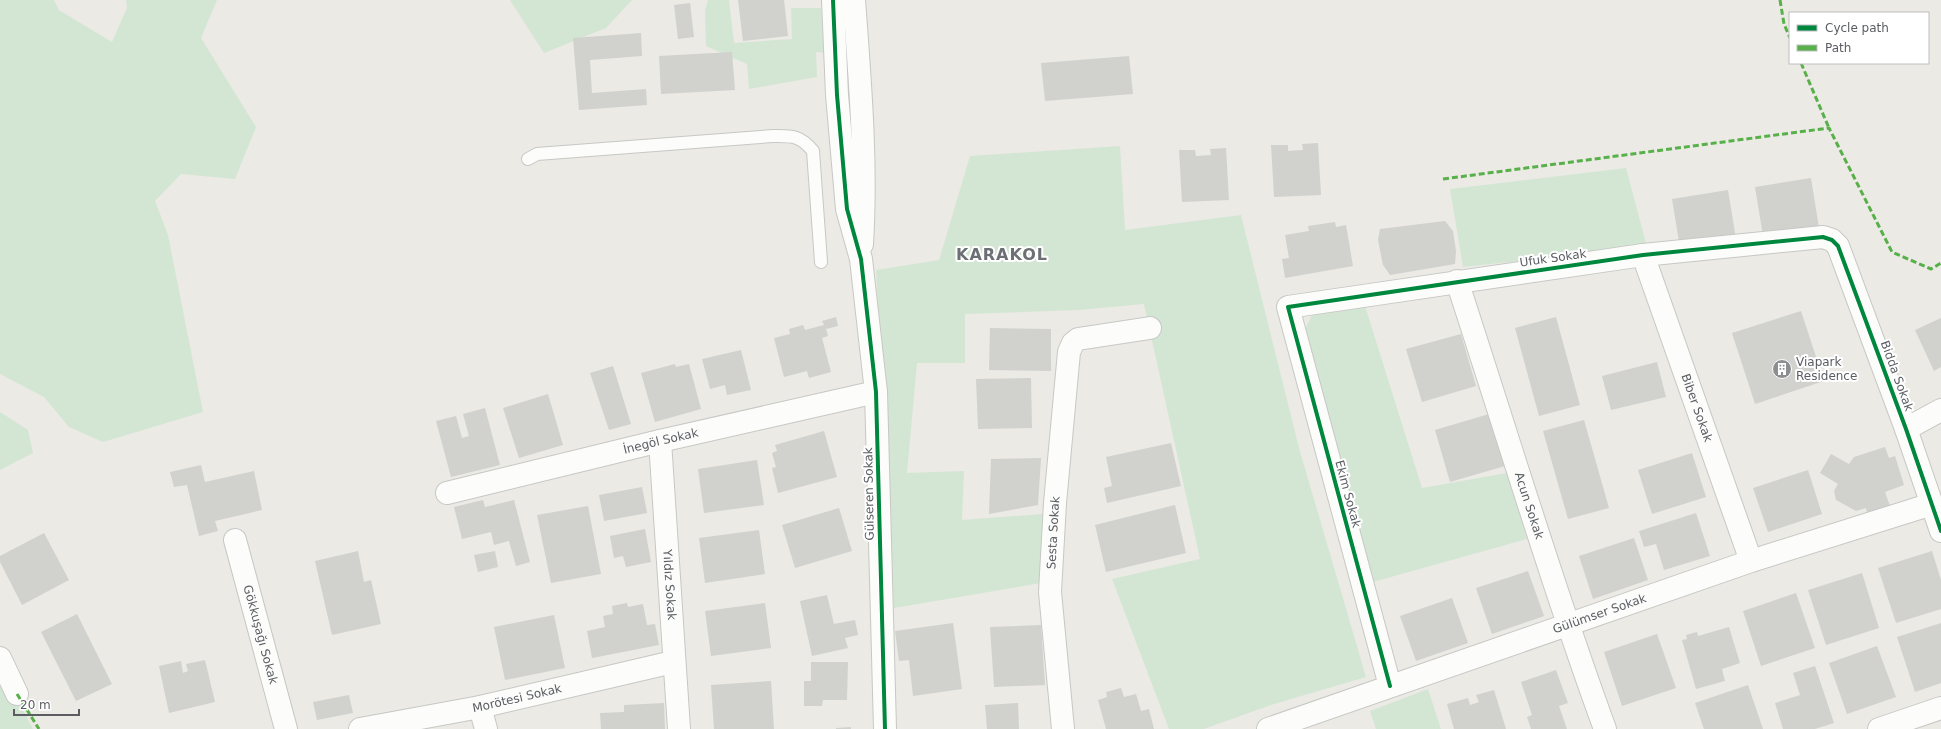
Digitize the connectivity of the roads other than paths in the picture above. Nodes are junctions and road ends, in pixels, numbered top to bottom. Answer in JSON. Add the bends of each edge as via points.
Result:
{"nodes":[{"id":1,"x":833,"y":0,"type":"edge"},
{"id":2,"x":854,"y":0,"type":"edge"},
{"id":3,"x":528,"y":159,"type":"dead end"},
{"id":4,"x":1823,"y":237,"type":"joint"},
{"id":5,"x":1643,"y":255,"type":"junction"},
{"id":6,"x":861,"y":259,"type":"junction"},
{"id":7,"x":820,"y":262,"type":"dead end"},
{"id":8,"x":1457,"y":281,"type":"junction"},
{"id":9,"x":1288,"y":307,"type":"joint"},
{"id":10,"x":1150,"y":328,"type":"dead end"},
{"id":11,"x":876,"y":392,"type":"junction"},
{"id":12,"x":1941,"y":410,"type":"edge"},
{"id":13,"x":1906,"y":429,"type":"junction"},
{"id":14,"x":660,"y":441,"type":"junction"},
{"id":15,"x":447,"y":493,"type":"dead end"},
{"id":16,"x":1932,"y":504,"type":"junction"},
{"id":17,"x":1941,"y":532,"type":"edge"},
{"id":18,"x":235,"y":540,"type":"dead end"},
{"id":19,"x":1751,"y":561,"type":"junction"},
{"id":20,"x":1567,"y":624,"type":"junction"},
{"id":21,"x":0,"y":658,"type":"edge"},
{"id":22,"x":673,"y":662,"type":"junction"},
{"id":23,"x":1390,"y":686,"type":"junction"},
{"id":24,"x":18,"y":694,"type":"dead end"},
{"id":25,"x":480,"y":707,"type":"junction"},
{"id":26,"x":1941,"y":708,"type":"edge"},
{"id":27,"x":286,"y":729,"type":"edge"},
{"id":28,"x":360,"y":729,"type":"edge"},
{"id":29,"x":486,"y":729,"type":"edge"},
{"id":30,"x":679,"y":729,"type":"edge"},
{"id":31,"x":885,"y":729,"type":"edge"},
{"id":32,"x":1063,"y":729,"type":"edge"},
{"id":33,"x":1268,"y":729,"type":"edge"},
{"id":34,"x":1605,"y":729,"type":"edge"},
{"id":35,"x":1879,"y":729,"type":"edge"}],
"edges":[{"from":1,"to":6,"type":"street","via":[[837,95],[847,209]]},
{"from":2,"to":6,"type":"street","via":[[864,154]]},
{"from":3,"to":7,"type":"lane","via":[[537,154],[794,136],[806,142],[813,151]]},
{"from":4,"to":5,"type":"street","name":"Ufuk Sokak"},
{"from":4,"to":13,"type":"street","name":"Bidda Sokak","via":[[1832,240],[1838,246]]},
{"from":5,"to":8,"type":"street","name":"Ufuk Sokak"},
{"from":5,"to":19,"type":"street","name":"Biber Sokak"},
{"from":6,"to":11,"type":"street","name":"Gülseren Sokak"},
{"from":8,"to":9,"type":"street","name":"Ufuk Sokak"},
{"from":8,"to":20,"type":"street","name":"Acun Sokak"},
{"from":9,"to":23,"type":"street","name":"Ekim Sokak"},
{"from":10,"to":32,"type":"street","name":"Sesta Sokak","via":[[1078,339],[1069,352],[1055,503],[1050,592]]},
{"from":11,"to":14,"type":"street","name":"İnegöl Sokak"},
{"from":11,"to":31,"type":"street","name":"Gülseren Sokak"},
{"from":12,"to":13,"type":"street"},
{"from":13,"to":16,"type":"street","name":"Bidda Sokak"},
{"from":14,"to":15,"type":"street","name":"İnegöl Sokak"},
{"from":14,"to":22,"type":"street","name":"Yıldız Sokak"},
{"from":16,"to":17,"type":"street","name":"Bidda Sokak"},
{"from":16,"to":19,"type":"street","name":"Gülümser Sokak"},
{"from":18,"to":27,"type":"street","name":"Gökkuşağı Sokak"},
{"from":19,"to":20,"type":"street","name":"Gülümser Sokak"},
{"from":20,"to":23,"type":"street","name":"Gülümser Sokak"},
{"from":20,"to":34,"type":"street","name":"Acun Sokak"},
{"from":21,"to":24,"type":"street"},
{"from":22,"to":25,"type":"street","name":"Morötesi Sokak"},
{"from":22,"to":30,"type":"street","name":"Yıldız Sokak"},
{"from":23,"to":33,"type":"street","name":"Gülümser Sokak"},
{"from":25,"to":28,"type":"street","name":"Morötesi Sokak"},
{"from":25,"to":29,"type":"street"},
{"from":26,"to":35,"type":"street"}]}
